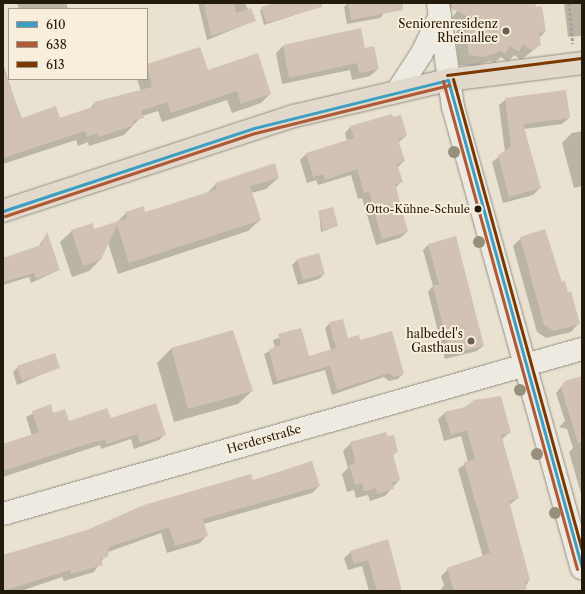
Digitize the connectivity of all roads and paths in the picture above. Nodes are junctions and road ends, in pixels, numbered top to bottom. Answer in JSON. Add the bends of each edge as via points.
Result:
{"nodes":[{"id":1,"x":569,"y":3,"type":"edge"},
{"id":2,"x":439,"y":9,"type":"edge"},
{"id":3,"x":579,"y":64,"type":"edge"},
{"id":4,"x":448,"y":80,"type":"junction"},
{"id":5,"x":398,"y":90,"type":"junction"},
{"id":6,"x":3,"y":211,"type":"edge"},
{"id":7,"x":582,"y":349,"type":"edge"},
{"id":8,"x":524,"y":365,"type":"junction"},
{"id":9,"x":3,"y":514,"type":"edge"},
{"id":10,"x":582,"y":568,"type":"edge"}],
"edges":[{"from":1,"to":3,"type":"path"},
{"from":2,"to":4,"type":"street"},
{"from":2,"to":5,"type":"street","via":[[422,53]]},
{"from":3,"to":4,"type":"main road"},
{"from":4,"to":5,"type":"main road"},
{"from":4,"to":8,"type":"street","via":[[454,115]]},
{"from":5,"to":6,"type":"main road","via":[[254,128]]},
{"from":7,"to":8,"type":"street","name":"Herderstraße"},
{"from":8,"to":9,"type":"street","name":"Herderstraße"},
{"from":8,"to":10,"type":"street"}]}
